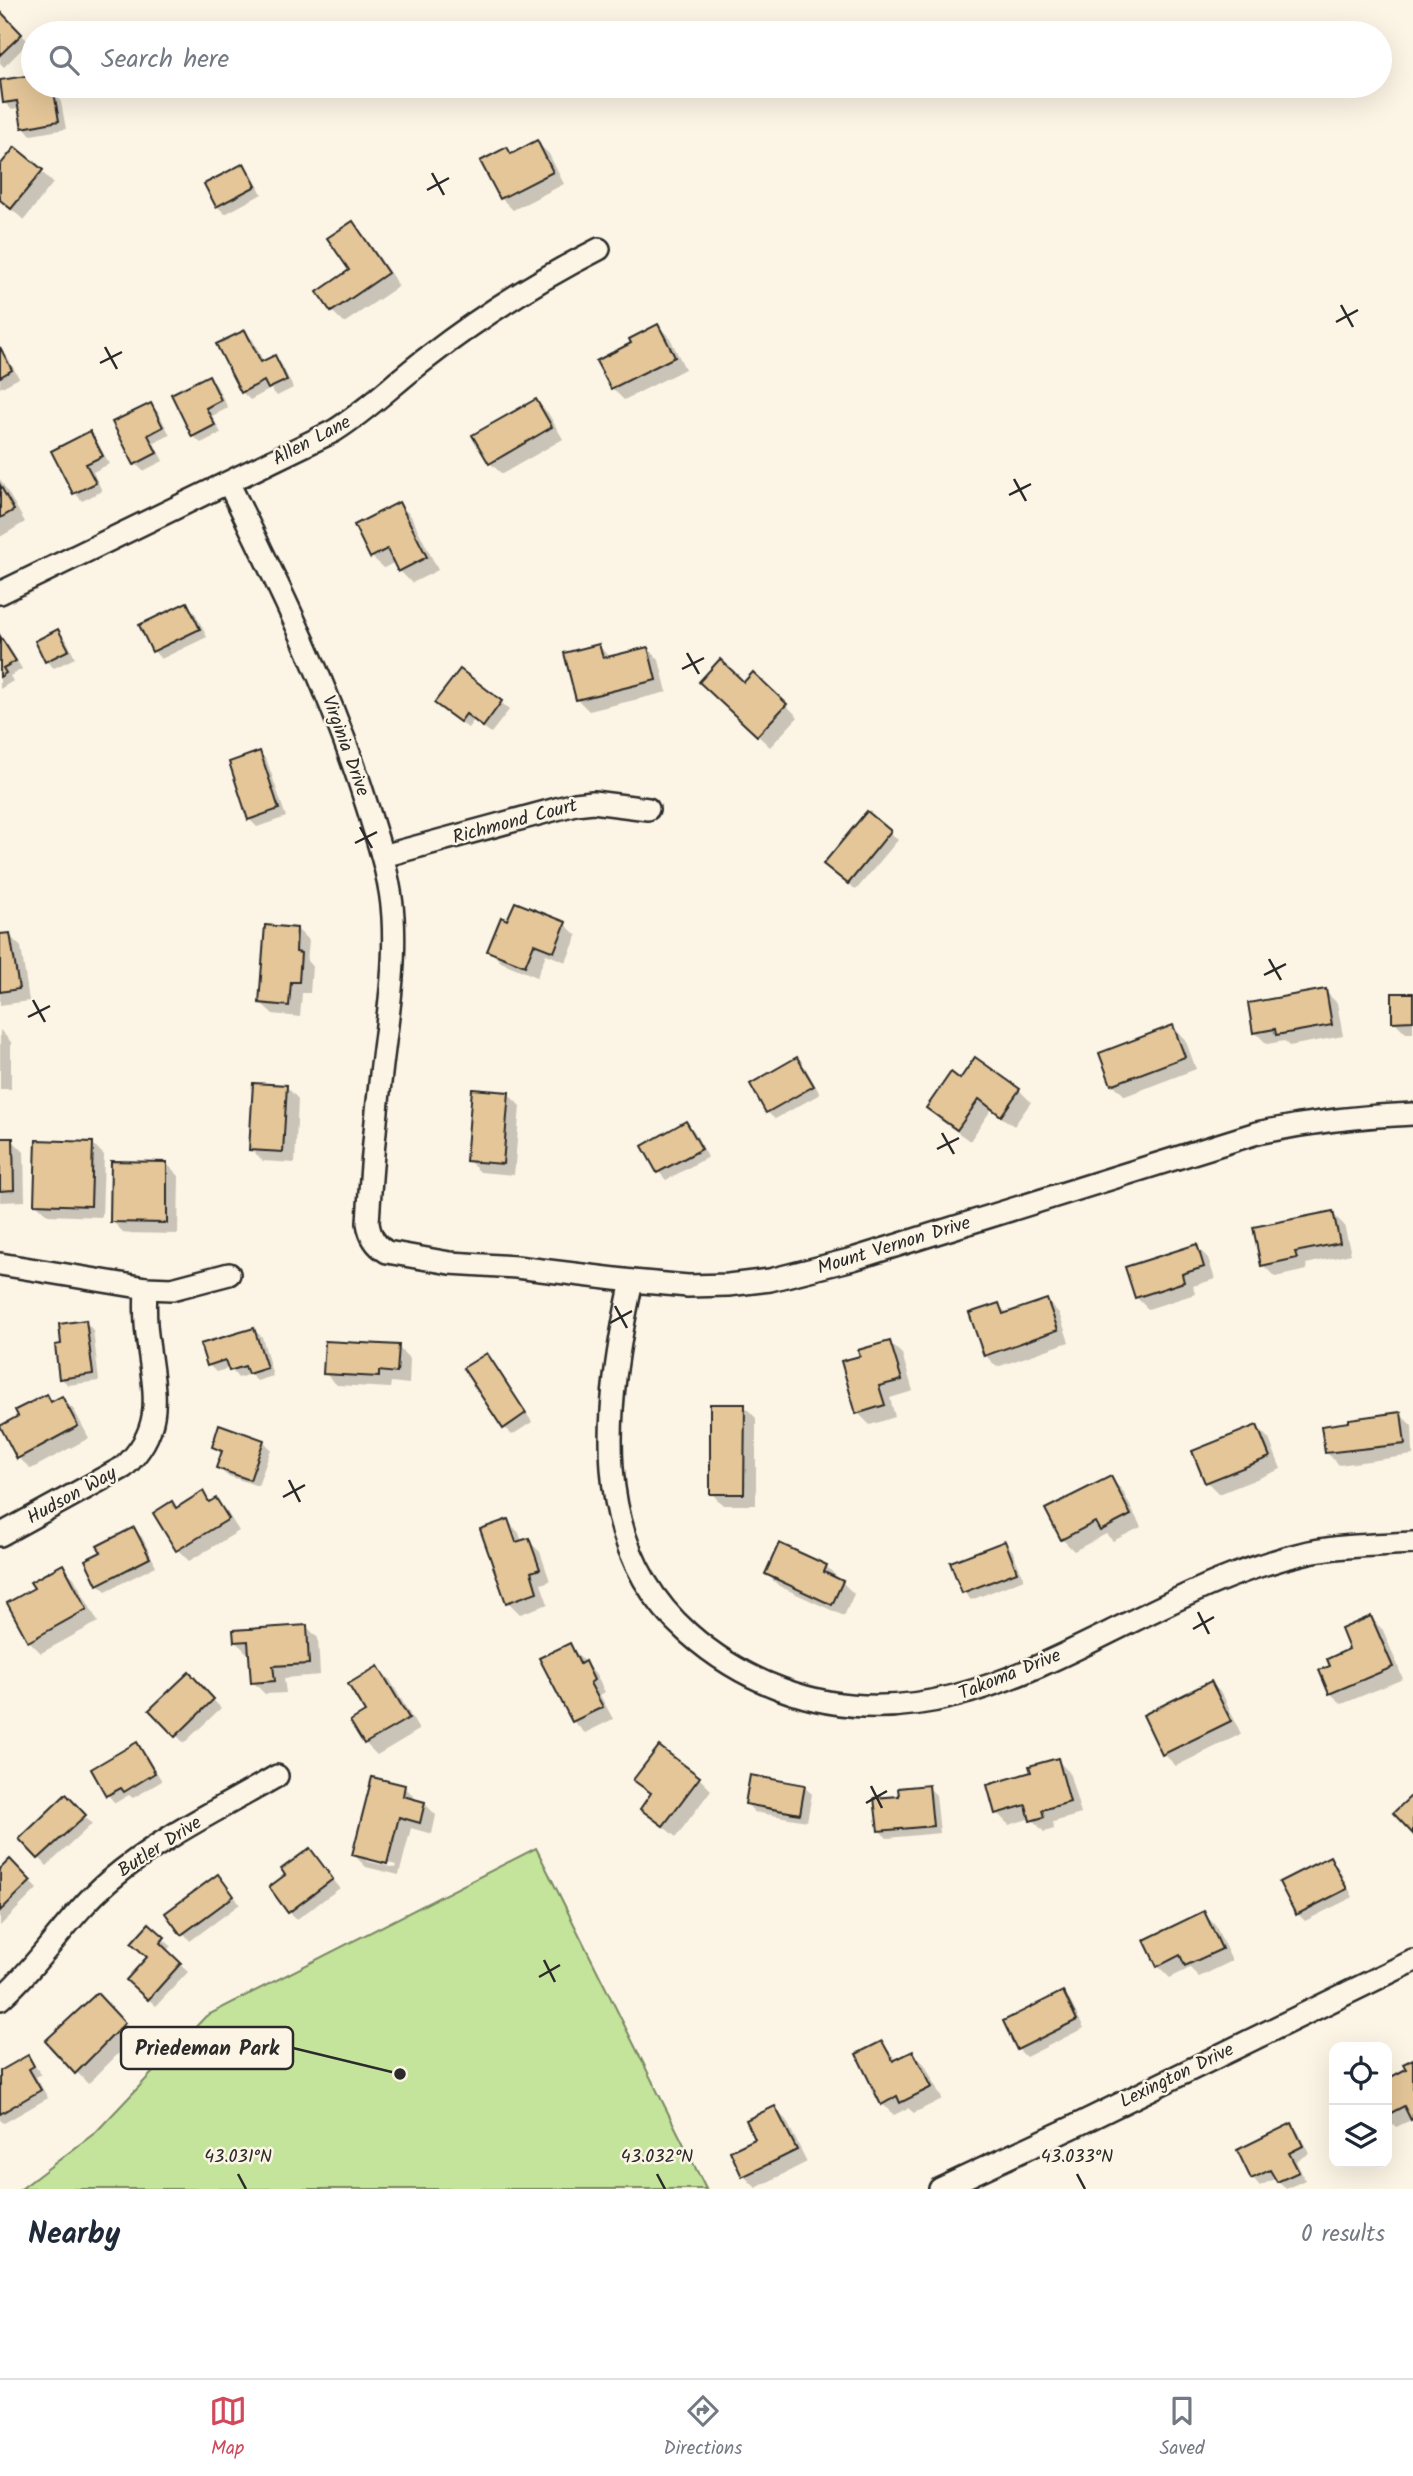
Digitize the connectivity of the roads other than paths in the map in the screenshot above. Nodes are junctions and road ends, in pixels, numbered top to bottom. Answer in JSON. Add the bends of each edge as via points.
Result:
{"nodes":[{"id":1,"x":599,"y":249,"type":"dead end"},
{"id":2,"x":229,"y":484,"type":"junction"},
{"id":3,"x":0,"y":593,"type":"edge"},
{"id":4,"x":648,"y":809,"type":"dead end"},
{"id":5,"x":383,"y":856,"type":"junction"},
{"id":6,"x":1413,"y":1114,"type":"edge"},
{"id":7,"x":370,"y":1235,"type":"joint"},
{"id":8,"x":0,"y":1264,"type":"edge"},
{"id":9,"x":229,"y":1274,"type":"dead end"},
{"id":10,"x":632,"y":1281,"type":"junction"},
{"id":11,"x":146,"y":1287,"type":"junction"},
{"id":12,"x":0,"y":1535,"type":"edge"},
{"id":13,"x":1413,"y":1543,"type":"edge"},
{"id":14,"x":277,"y":1776,"type":"dead end"},
{"id":15,"x":1413,"y":1961,"type":"edge"},
{"id":16,"x":0,"y":1998,"type":"edge"},
{"id":17,"x":940,"y":2189,"type":"edge"}],
"edges":[{"from":1,"to":2,"type":"street","name":"Allen Lane","via":[[479,319],[343,426]]},
{"from":2,"to":3,"type":"street","name":"Allen Lane"},
{"from":2,"to":5,"type":"street","name":"Virginia Drive","via":[[330,703]]},
{"from":4,"to":5,"type":"street","name":"Richmond Court","via":[[575,804]]},
{"from":5,"to":7,"type":"street","name":"Virginia Drive","via":[[393,917],[393,954],[373,1139]]},
{"from":6,"to":10,"type":"street","name":"Mount Vernon Drive","via":[[1257,1133],[853,1259],[771,1280],[688,1286]]},
{"from":7,"to":10,"type":"street","name":"Mount Vernon Drive","via":[[387,1252]]},
{"from":8,"to":11,"type":"street"},
{"from":9,"to":11,"type":"street","via":[[172,1289]]},
{"from":10,"to":13,"type":"street","name":"Takoma Drive","via":[[620,1346],[611,1446],[611,1480],[629,1554],[654,1598],[708,1651],[738,1670],[804,1698],[880,1708],[954,1698],[1009,1679],[1216,1582],[1266,1564],[1310,1552]]},
{"from":11,"to":12,"type":"street","name":"Hudson Way","via":[[156,1393],[155,1415],[146,1441],[124,1467]]},
{"from":14,"to":16,"type":"street","name":"Butler Drive","via":[[151,1848],[107,1882],[23,1979]]},
{"from":15,"to":17,"type":"street","name":"Lexington Drive"}]}
